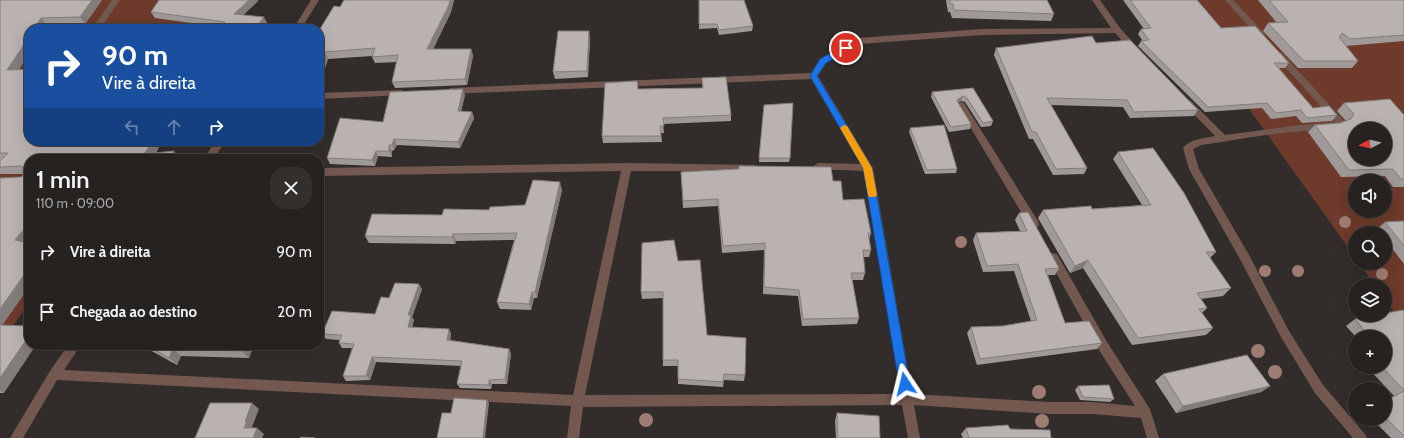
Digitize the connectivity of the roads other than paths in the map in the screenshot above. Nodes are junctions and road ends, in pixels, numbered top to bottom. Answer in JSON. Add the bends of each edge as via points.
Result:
{"nodes":[{"id":1,"x":116,"y":0,"type":"edge"},
{"id":2,"x":315,"y":0,"type":"edge"},
{"id":3,"x":1096,"y":0,"type":"edge"},
{"id":4,"x":1229,"y":0,"type":"edge"},
{"id":5,"x":99,"y":24,"type":"edge"},
{"id":6,"x":299,"y":24,"type":"edge"},
{"id":7,"x":1117,"y":30,"type":"junction"},
{"id":8,"x":1141,"y":56,"type":"edge"},
{"id":9,"x":814,"y":76,"type":"junction"},
{"id":10,"x":439,"y":91,"type":"edge"},
{"id":11,"x":415,"y":92,"type":"edge"},
{"id":12,"x":324,"y":96,"type":"edge"},
{"id":13,"x":1183,"y":98,"type":"edge"},
{"id":14,"x":962,"y":105,"type":"edge"},
{"id":15,"x":1223,"y":139,"type":"junction"},
{"id":16,"x":626,"y":167,"type":"junction"},
{"id":17,"x":759,"y":167,"type":"edge"},
{"id":18,"x":805,"y":167,"type":"edge"},
{"id":19,"x":868,"y":168,"type":"junction"},
{"id":20,"x":324,"y":172,"type":"edge"},
{"id":21,"x":1038,"y":231,"type":"edge"},
{"id":22,"x":1046,"y":245,"type":"edge"},
{"id":23,"x":72,"y":350,"type":"edge"},
{"id":24,"x":54,"y":375,"type":"junction"},
{"id":25,"x":908,"y":399,"type":"junction"},
{"id":26,"x":578,"y":401,"type":"junction"},
{"id":27,"x":1146,"y":413,"type":"junction"},
{"id":28,"x":16,"y":438,"type":"edge"},
{"id":29,"x":573,"y":438,"type":"edge"},
{"id":30,"x":914,"y":438,"type":"edge"},
{"id":31,"x":1153,"y":438,"type":"edge"},
{"id":32,"x":1361,"y":438,"type":"edge"}],
"edges":[{"from":1,"to":5,"type":"street"},
{"from":2,"to":6,"type":"street"},
{"from":3,"to":7,"type":"street"},
{"from":4,"to":15,"type":"street","via":[[1341,123],[1336,126],[1300,128]]},
{"from":7,"to":8,"type":"street"},
{"from":7,"to":9,"type":"street","via":[[982,32],[858,41],[823,61]]},
{"from":9,"to":10,"type":"street"},
{"from":9,"to":19,"type":"street"},
{"from":11,"to":12,"type":"street"},
{"from":13,"to":15,"type":"street"},
{"from":14,"to":21,"type":"street"},
{"from":15,"to":32,"type":"street","via":[[1199,142],[1188,148],[1194,169],[1285,334],[1319,389]]},
{"from":16,"to":17,"type":"street"},
{"from":16,"to":20,"type":"street"},
{"from":16,"to":26,"type":"street"},
{"from":18,"to":19,"type":"street"},
{"from":19,"to":25,"type":"street"},
{"from":22,"to":27,"type":"street","via":[[1103,346]]},
{"from":23,"to":24,"type":"street"},
{"from":24,"to":26,"type":"street"},
{"from":24,"to":28,"type":"street"},
{"from":25,"to":26,"type":"street"},
{"from":25,"to":27,"type":"street"},
{"from":25,"to":30,"type":"street"},
{"from":26,"to":29,"type":"street"},
{"from":27,"to":31,"type":"street"}]}
